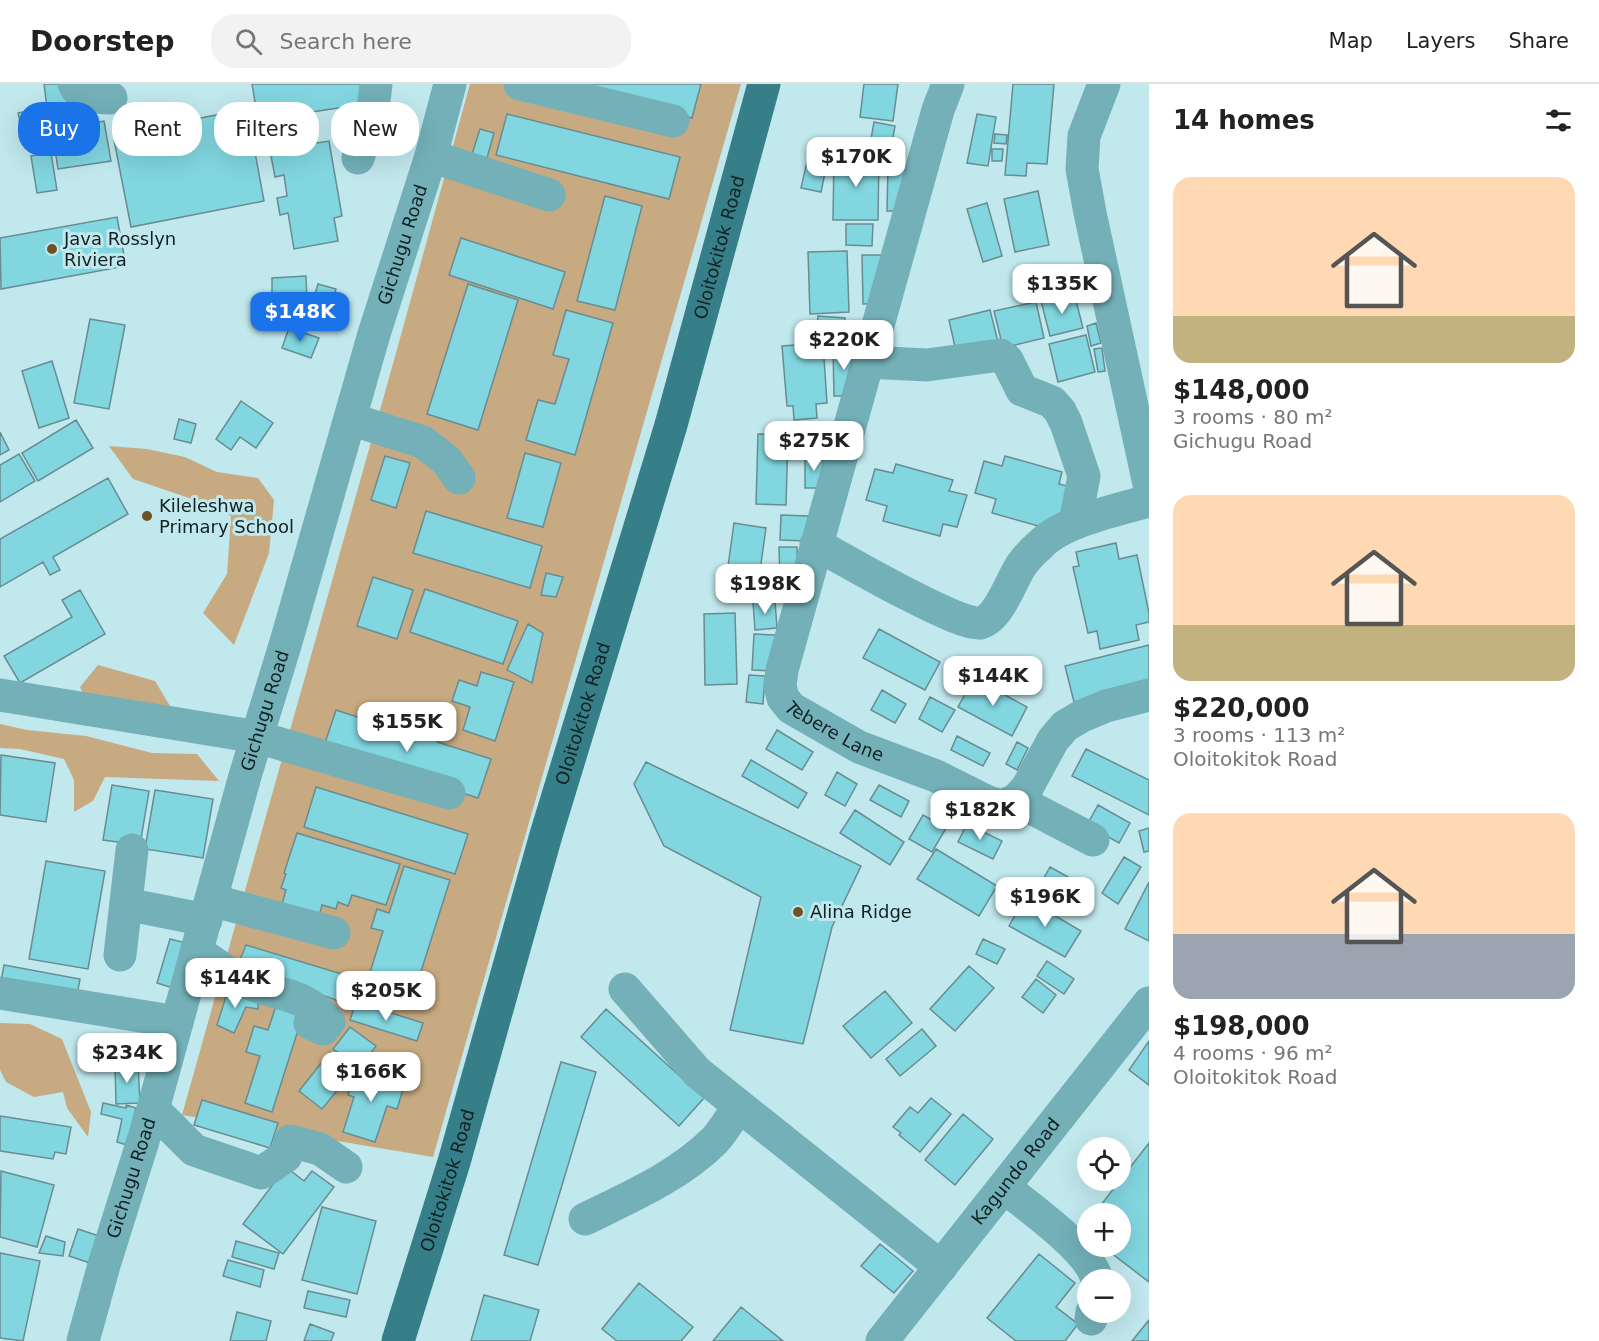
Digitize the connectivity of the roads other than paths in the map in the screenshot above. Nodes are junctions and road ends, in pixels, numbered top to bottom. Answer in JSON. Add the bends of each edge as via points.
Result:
{"nodes":[{"id":1,"x":74,"y":84,"type":"edge"},
{"id":2,"x":376,"y":84,"type":"edge"},
{"id":3,"x":450,"y":84,"type":"edge"},
{"id":4,"x":520,"y":84,"type":"edge"},
{"id":5,"x":764,"y":84,"type":"edge"},
{"id":6,"x":948,"y":84,"type":"edge"},
{"id":7,"x":1104,"y":84,"type":"edge"},
{"id":8,"x":111,"y":98,"type":"dead end"},
{"id":9,"x":673,"y":121,"type":"dead end"},
{"id":10,"x":431,"y":156,"type":"junction"},
{"id":11,"x":358,"y":158,"type":"dead end"},
{"id":12,"x":549,"y":195,"type":"dead end"},
{"id":13,"x":867,"y":362,"type":"junction"},
{"id":14,"x":350,"y":419,"type":"junction"},
{"id":15,"x":459,"y":478,"type":"dead end"},
{"id":16,"x":1149,"y":484,"type":"edge"},
{"id":17,"x":1149,"y":501,"type":"edge"},
{"id":18,"x":1075,"y":523,"type":"junction"},
{"id":19,"x":816,"y":544,"type":"junction"},
{"id":20,"x":0,"y":695,"type":"edge"},
{"id":21,"x":1149,"y":695,"type":"edge"},
{"id":22,"x":257,"y":737,"type":"junction"},
{"id":23,"x":449,"y":793,"type":"dead end"},
{"id":24,"x":1016,"y":800,"type":"junction"},
{"id":25,"x":1093,"y":840,"type":"dead end"},
{"id":26,"x":132,"y":849,"type":"dead end"},
{"id":27,"x":126,"y":904,"type":"junction"},
{"id":28,"x":209,"y":910,"type":"junction"},
{"id":29,"x":334,"y":933,"type":"dead end"},
{"id":30,"x":198,"y":952,"type":"junction"},
{"id":31,"x":120,"y":955,"type":"dead end"},
{"id":32,"x":626,"y":989,"type":"dead end"},
{"id":33,"x":0,"y":993,"type":"edge"},
{"id":34,"x":1149,"y":1003,"type":"edge"},
{"id":35,"x":177,"y":1022,"type":"junction"},
{"id":36,"x":310,"y":1023,"type":"dead end"},
{"id":37,"x":739,"y":1107,"type":"junction"},
{"id":38,"x":153,"y":1109,"type":"junction"},
{"id":39,"x":346,"y":1167,"type":"dead end"},
{"id":40,"x":1004,"y":1187,"type":"junction"},
{"id":41,"x":585,"y":1219,"type":"dead end"},
{"id":42,"x":941,"y":1267,"type":"junction"},
{"id":43,"x":1093,"y":1269,"type":"edge"},
{"id":44,"x":83,"y":1341,"type":"edge"},
{"id":45,"x":398,"y":1341,"type":"edge"},
{"id":46,"x":882,"y":1341,"type":"edge"}],
"edges":[{"from":1,"to":8,"type":"street","via":[[86,97]]},
{"from":2,"to":11,"type":"street","via":[[372,117]]},
{"from":3,"to":10,"type":"street","name":"Gichugu Road"},
{"from":4,"to":9,"type":"street"},
{"from":5,"to":45,"type":"main road","name":"Oloitokitok Road","via":[[671,425]]},
{"from":6,"to":13,"type":"street","name":"Tebere Lane"},
{"from":7,"to":16,"type":"street","via":[[1084,136],[1082,169]]},
{"from":10,"to":12,"type":"street"},
{"from":10,"to":14,"type":"street","name":"Gichugu Road"},
{"from":13,"to":18,"type":"street","via":[[927,365],[1000,355],[1007,360],[1022,390],[1052,402],[1066,423],[1084,476]]},
{"from":13,"to":19,"type":"street","name":"Tebere Lane"},
{"from":14,"to":15,"type":"street","via":[[423,442],[446,460]]},
{"from":14,"to":22,"type":"street","name":"Gichugu Road"},
{"from":17,"to":18,"type":"street"},
{"from":18,"to":19,"type":"street","via":[[1041,542],[1020,567],[995,612],[978,623],[917,599]]},
{"from":19,"to":24,"type":"street","name":"Tebere Lane","via":[[782,670],[783,699],[791,708],[859,747],[988,802],[1002,806]]},
{"from":20,"to":22,"type":"street"},
{"from":21,"to":24,"type":"street","via":[[1106,706],[1065,726]]},
{"from":22,"to":23,"type":"street"},
{"from":22,"to":28,"type":"street","name":"Gichugu Road"},
{"from":24,"to":25,"type":"street"},
{"from":26,"to":27,"type":"street"},
{"from":27,"to":28,"type":"street"},
{"from":27,"to":31,"type":"street"},
{"from":28,"to":29,"type":"street"},
{"from":28,"to":30,"type":"street","name":"Gichugu Road"},
{"from":30,"to":35,"type":"street","name":"Gichugu Road"},
{"from":30,"to":36,"type":"street","via":[[245,982],[308,1002],[330,1022],[323,1029]]},
{"from":32,"to":37,"type":"street","via":[[697,1072]]},
{"from":33,"to":35,"type":"street"},
{"from":34,"to":40,"type":"street","name":"Kagundo Road"},
{"from":35,"to":38,"type":"street","name":"Gichugu Road"},
{"from":37,"to":41,"type":"street","via":[[715,1140],[682,1168]]},
{"from":37,"to":42,"type":"street"},
{"from":38,"to":39,"type":"street","via":[[194,1150],[261,1173],[286,1156],[290,1141],[320,1149]]},
{"from":38,"to":44,"type":"street","name":"Gichugu Road"},
{"from":40,"to":42,"type":"street","name":"Kagundo Road"},
{"from":40,"to":43,"type":"street","via":[[1076,1247]]},
{"from":42,"to":46,"type":"street","name":"Kagundo Road"}]}
